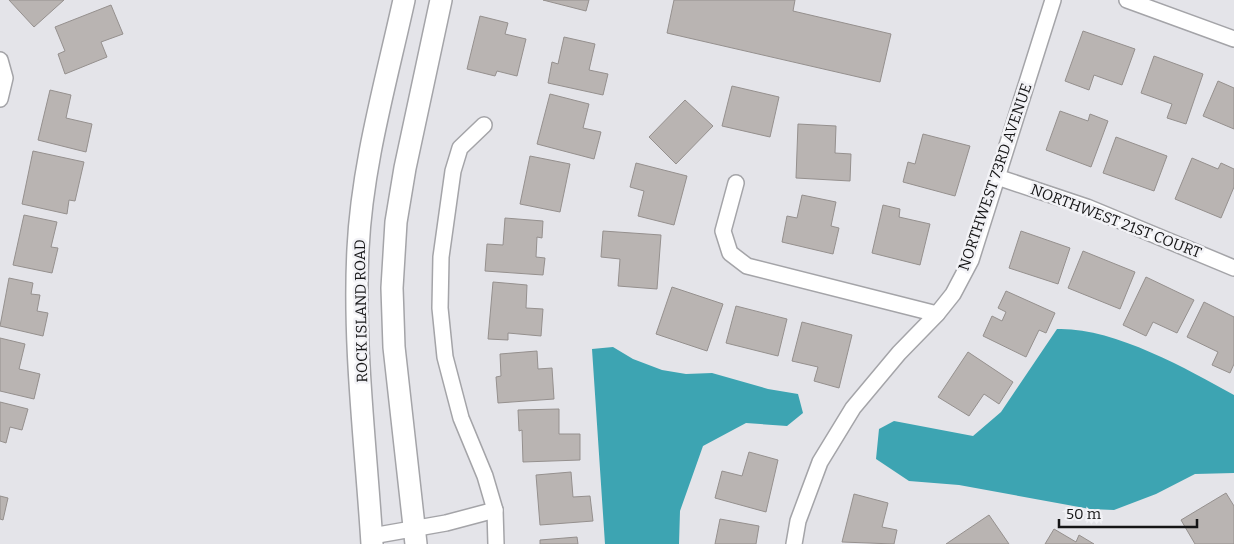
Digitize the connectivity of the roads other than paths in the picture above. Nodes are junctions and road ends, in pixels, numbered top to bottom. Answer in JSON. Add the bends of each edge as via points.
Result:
{"nodes":[{"id":1,"x":404,"y":0,"type":"edge"},
{"id":2,"x":441,"y":0,"type":"edge"},
{"id":3,"x":1053,"y":0,"type":"edge"},
{"id":4,"x":1127,"y":0,"type":"edge"},
{"id":5,"x":1234,"y":39,"type":"edge"},
{"id":6,"x":0,"y":60,"type":"edge"},
{"id":7,"x":0,"y":99,"type":"edge"},
{"id":8,"x":484,"y":125,"type":"dead end"},
{"id":9,"x":998,"y":177,"type":"junction"},
{"id":10,"x":736,"y":183,"type":"dead end"},
{"id":11,"x":1234,"y":268,"type":"edge"},
{"id":12,"x":937,"y":314,"type":"junction"},
{"id":13,"x":495,"y":510,"type":"junction"},
{"id":14,"x":415,"y":536,"type":"edge"},
{"id":15,"x":372,"y":540,"type":"edge"},
{"id":16,"x":496,"y":544,"type":"edge"},
{"id":17,"x":794,"y":544,"type":"edge"}],
"edges":[{"from":1,"to":15,"type":"main road","name":"ROCK ISLAND ROAD","via":[[370,155],[358,248],[358,333]]},
{"from":2,"to":14,"type":"main road","name":"ROCK ISLAND ROAD","via":[[405,168],[396,222],[392,288],[394,347]]},
{"from":3,"to":9,"type":"street","name":"NORTHWEST 73RD AVENUE"},
{"from":4,"to":5,"type":"street"},
{"from":6,"to":7,"type":"street","via":[[5,78]]},
{"from":8,"to":13,"type":"street","via":[[460,148],[453,171],[441,257],[440,308],[445,357],[462,418]]},
{"from":9,"to":11,"type":"street","name":"NORTHWEST 21ST COURT","via":[[1087,207]]},
{"from":9,"to":12,"type":"street","name":"NORTHWEST 73RD AVENUE","via":[[971,260],[953,294]]},
{"from":10,"to":12,"type":"street","via":[[723,232],[730,253],[747,266]]},
{"from":12,"to":17,"type":"street","name":"NORTHWEST 73RD AVENUE","via":[[853,408],[829,446],[804,504]]},
{"from":13,"to":14,"type":"street","name":"ROCK ISLAND ROAD"},
{"from":13,"to":16,"type":"street"},
{"from":14,"to":15,"type":"street","name":"ROCK ISLAND ROAD"}]}
